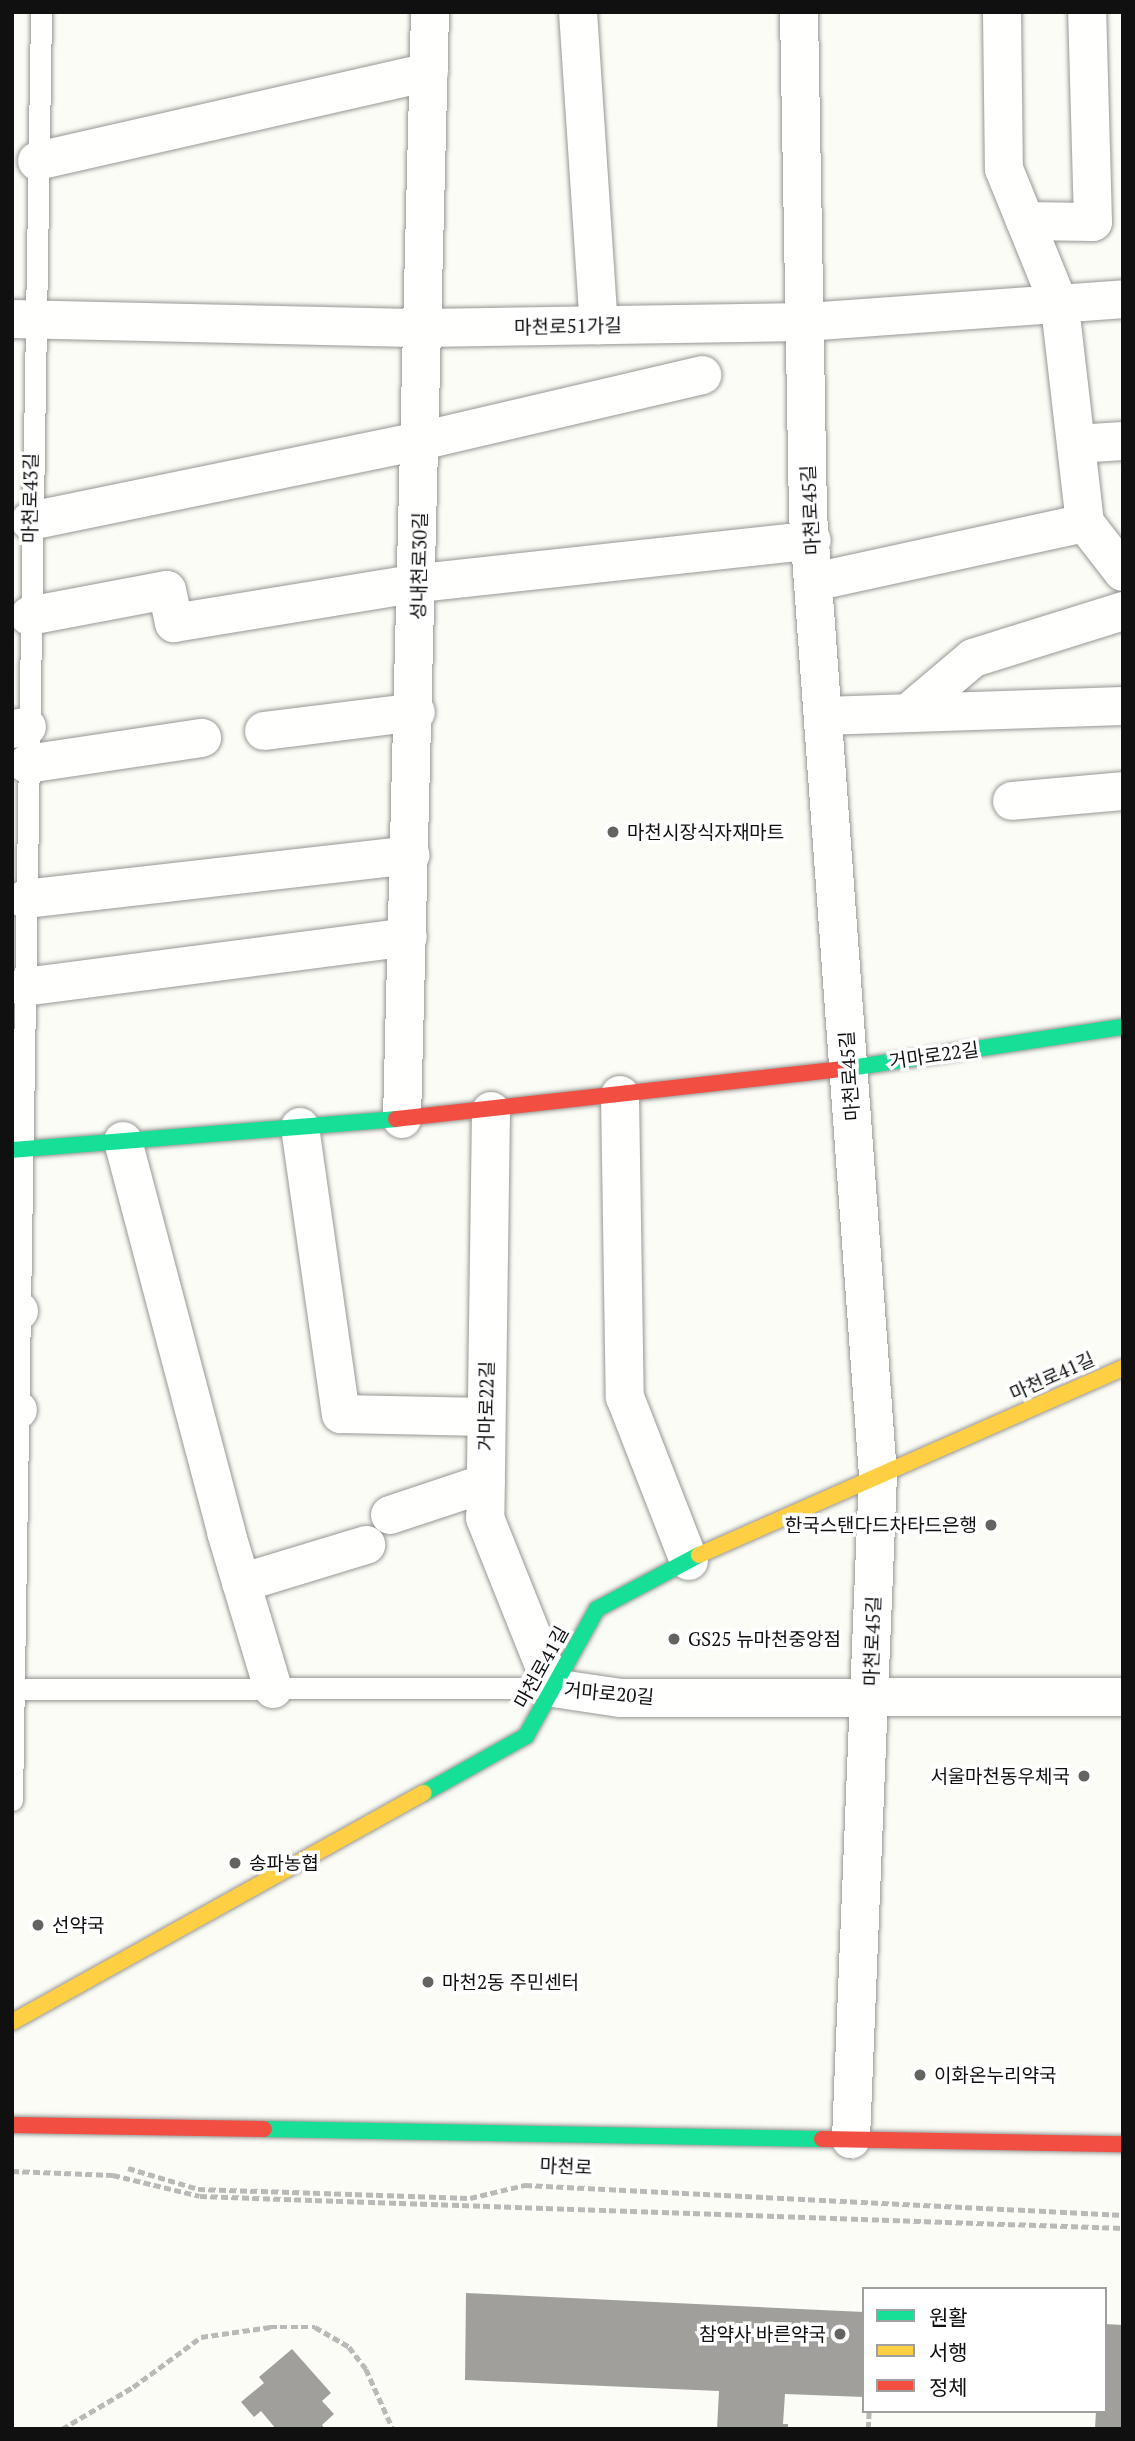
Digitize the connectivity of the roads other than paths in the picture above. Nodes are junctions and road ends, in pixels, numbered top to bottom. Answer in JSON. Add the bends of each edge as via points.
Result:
{"nodes":[{"id":1,"x":40,"y":12,"type":"edge"},
{"id":2,"x":430,"y":12,"type":"edge"},
{"id":3,"x":578,"y":12,"type":"edge"},
{"id":4,"x":799,"y":12,"type":"edge"},
{"id":5,"x":1002,"y":12,"type":"edge"},
{"id":6,"x":1087,"y":12,"type":"edge"},
{"id":7,"x":429,"y":72,"type":"junction"},
{"id":8,"x":37,"y":161,"type":"junction"},
{"id":9,"x":1025,"y":221,"type":"junction"},
{"id":10,"x":1123,"y":299,"type":"edge"},
{"id":11,"x":1060,"y":307,"type":"junction"},
{"id":12,"x":22,"y":319,"type":"edge"},
{"id":13,"x":806,"y":322,"type":"junction"},
{"id":14,"x":599,"y":325,"type":"junction"},
{"id":15,"x":424,"y":328,"type":"junction"},
{"id":16,"x":702,"y":375,"type":"dead end"},
{"id":17,"x":421,"y":441,"type":"junction"},
{"id":18,"x":1123,"y":441,"type":"edge"},
{"id":19,"x":1076,"y":444,"type":"junction"},
{"id":20,"x":30,"y":521,"type":"junction"},
{"id":21,"x":1085,"y":523,"type":"junction"},
{"id":22,"x":812,"y":540,"type":"junction"},
{"id":23,"x":1123,"y":572,"type":"edge"},
{"id":24,"x":814,"y":582,"type":"junction"},
{"id":25,"x":419,"y":583,"type":"junction"},
{"id":26,"x":1123,"y":611,"type":"edge"},
{"id":27,"x":29,"y":616,"type":"junction"},
{"id":28,"x":1123,"y":706,"type":"edge"},
{"id":29,"x":416,"y":712,"type":"junction"},
{"id":30,"x":908,"y":713,"type":"junction"},
{"id":31,"x":823,"y":716,"type":"junction"},
{"id":32,"x":20,"y":728,"type":"edge"},
{"id":33,"x":264,"y":731,"type":"dead end"},
{"id":34,"x":202,"y":738,"type":"dead end"},
{"id":35,"x":27,"y":764,"type":"junction"},
{"id":36,"x":1123,"y":791,"type":"edge"},
{"id":37,"x":1012,"y":801,"type":"dead end"},
{"id":38,"x":411,"y":855,"type":"junction"},
{"id":39,"x":25,"y":899,"type":"junction"},
{"id":40,"x":408,"y":937,"type":"junction"},
{"id":41,"x":23,"y":987,"type":"junction"},
{"id":42,"x":1123,"y":1027,"type":"edge"},
{"id":43,"x":848,"y":1068,"type":"junction"},
{"id":44,"x":620,"y":1096,"type":"junction"},
{"id":45,"x":491,"y":1111,"type":"junction"},
{"id":46,"x":402,"y":1119,"type":"junction"},
{"id":47,"x":300,"y":1127,"type":"junction"},
{"id":48,"x":123,"y":1141,"type":"junction"},
{"id":49,"x":17,"y":1150,"type":"edge"},
{"id":50,"x":16,"y":1311,"type":"edge"},
{"id":51,"x":1123,"y":1368,"type":"edge"},
{"id":52,"x":15,"y":1409,"type":"edge"},
{"id":53,"x":486,"y":1417,"type":"junction"},
{"id":54,"x":878,"y":1475,"type":"junction"},
{"id":55,"x":486,"y":1483,"type":"junction"},
{"id":56,"x":390,"y":1515,"type":"dead end"},
{"id":57,"x":366,"y":1545,"type":"dead end"},
{"id":58,"x":689,"y":1561,"type":"junction"},
{"id":59,"x":241,"y":1583,"type":"junction"},
{"id":60,"x":553,"y":1688,"type":"junction"},
{"id":61,"x":13,"y":1689,"type":"edge"},
{"id":62,"x":273,"y":1689,"type":"junction"},
{"id":63,"x":870,"y":1695,"type":"junction"},
{"id":64,"x":1123,"y":1697,"type":"edge"},
{"id":65,"x":12,"y":1800,"type":"edge"},
{"id":66,"x":12,"y":2022,"type":"edge"},
{"id":67,"x":12,"y":2125,"type":"edge"},
{"id":68,"x":851,"y":2139,"type":"junction"},
{"id":69,"x":1123,"y":2144,"type":"edge"}],
"edges":[{"from":1,"to":8,"type":"lane","name":"마천로43길"},
{"from":2,"to":7,"type":"street","name":"성내천로30길"},
{"from":3,"to":14,"type":"street"},
{"from":4,"to":13,"type":"street","name":"마천로45길"},
{"from":5,"to":9,"type":"street","via":[[1004,169]]},
{"from":6,"to":9,"type":"street","via":[[1093,222]]},
{"from":7,"to":8,"type":"street"},
{"from":7,"to":15,"type":"street","name":"성내천로30길"},
{"from":8,"to":12,"type":"lane","name":"마천로43길"},
{"from":9,"to":11,"type":"street"},
{"from":10,"to":11,"type":"street","name":"마천로51가길"},
{"from":11,"to":13,"type":"street","name":"마천로51가길"},
{"from":11,"to":19,"type":"street"},
{"from":12,"to":15,"type":"street","name":"마천로51가길"},
{"from":12,"to":20,"type":"lane","name":"마천로43길"},
{"from":13,"to":14,"type":"street","name":"마천로51가길"},
{"from":13,"to":22,"type":"street","name":"마천로45길"},
{"from":14,"to":15,"type":"street","name":"마천로51가길"},
{"from":15,"to":17,"type":"street","name":"성내천로30길"},
{"from":16,"to":17,"type":"street"},
{"from":17,"to":20,"type":"street"},
{"from":17,"to":25,"type":"street","name":"성내천로30길"},
{"from":18,"to":19,"type":"street"},
{"from":19,"to":21,"type":"street"},
{"from":20,"to":27,"type":"lane","name":"마천로43길"},
{"from":21,"to":23,"type":"street"},
{"from":21,"to":24,"type":"street"},
{"from":22,"to":24,"type":"street","name":"마천로45길"},
{"from":22,"to":25,"type":"street"},
{"from":24,"to":31,"type":"street","name":"마천로45길"},
{"from":25,"to":27,"type":"street","via":[[174,623],[167,590]]},
{"from":25,"to":29,"type":"street","name":"성내천로30길"},
{"from":26,"to":30,"type":"street","via":[[973,658]]},
{"from":27,"to":32,"type":"lane","name":"마천로43길"},
{"from":28,"to":30,"type":"street"},
{"from":29,"to":33,"type":"street"},
{"from":29,"to":38,"type":"street","name":"성내천로30길"},
{"from":30,"to":31,"type":"street"},
{"from":31,"to":43,"type":"street","name":"마천로45길"},
{"from":32,"to":35,"type":"lane","name":"마천로43길"},
{"from":34,"to":35,"type":"street"},
{"from":35,"to":39,"type":"lane","name":"마천로43길"},
{"from":36,"to":37,"type":"street"},
{"from":38,"to":39,"type":"street"},
{"from":38,"to":40,"type":"street","name":"성내천로30길"},
{"from":39,"to":41,"type":"lane","name":"마천로43길"},
{"from":40,"to":41,"type":"street"},
{"from":40,"to":46,"type":"street","name":"성내천로30길"},
{"from":41,"to":49,"type":"lane","name":"마천로43길"},
{"from":42,"to":43,"type":"street","name":"거마로22길"},
{"from":43,"to":44,"type":"street","name":"거마로22길"},
{"from":43,"to":54,"type":"street","name":"마천로45길"},
{"from":44,"to":45,"type":"street","name":"거마로22길"},
{"from":44,"to":58,"type":"street","via":[[625,1397]]},
{"from":45,"to":46,"type":"street","name":"거마로22길"},
{"from":45,"to":53,"type":"street","name":"거마로22길"},
{"from":46,"to":47,"type":"street","name":"거마로22길"},
{"from":47,"to":48,"type":"street","name":"거마로22길"},
{"from":47,"to":53,"type":"street","via":[[341,1414]]},
{"from":48,"to":49,"type":"street","name":"거마로22길"},
{"from":48,"to":59,"type":"street"},
{"from":49,"to":50,"type":"lane","name":"마천로43길"},
{"from":50,"to":52,"type":"lane","name":"마천로43길"},
{"from":51,"to":54,"type":"street","name":"마천로41길"},
{"from":52,"to":61,"type":"lane","name":"마천로43길"},
{"from":53,"to":55,"type":"street","name":"거마로22길"},
{"from":54,"to":58,"type":"street","name":"마천로41길"},
{"from":54,"to":63,"type":"street","name":"마천로45길"},
{"from":55,"to":56,"type":"street"},
{"from":55,"to":60,"type":"street","name":"거마로22길","via":[[485,1518]]},
{"from":57,"to":59,"type":"street"},
{"from":58,"to":60,"type":"street","name":"마천로41길","via":[[597,1609]]},
{"from":59,"to":62,"type":"street"},
{"from":60,"to":62,"type":"lane","name":"거마로20길"},
{"from":60,"to":63,"type":"street","name":"거마로20길","via":[[621,1698]]},
{"from":60,"to":66,"type":"street","name":"마천로41길","via":[[526,1736]]},
{"from":61,"to":62,"type":"lane","name":"거마로20길"},
{"from":61,"to":65,"type":"lane","name":"마천로43길"},
{"from":63,"to":64,"type":"street","name":"거마로20길"},
{"from":63,"to":68,"type":"street","name":"마천로45길"},
{"from":67,"to":68,"type":"street","name":"마천로"},
{"from":68,"to":69,"type":"street","name":"마천로"}]}
